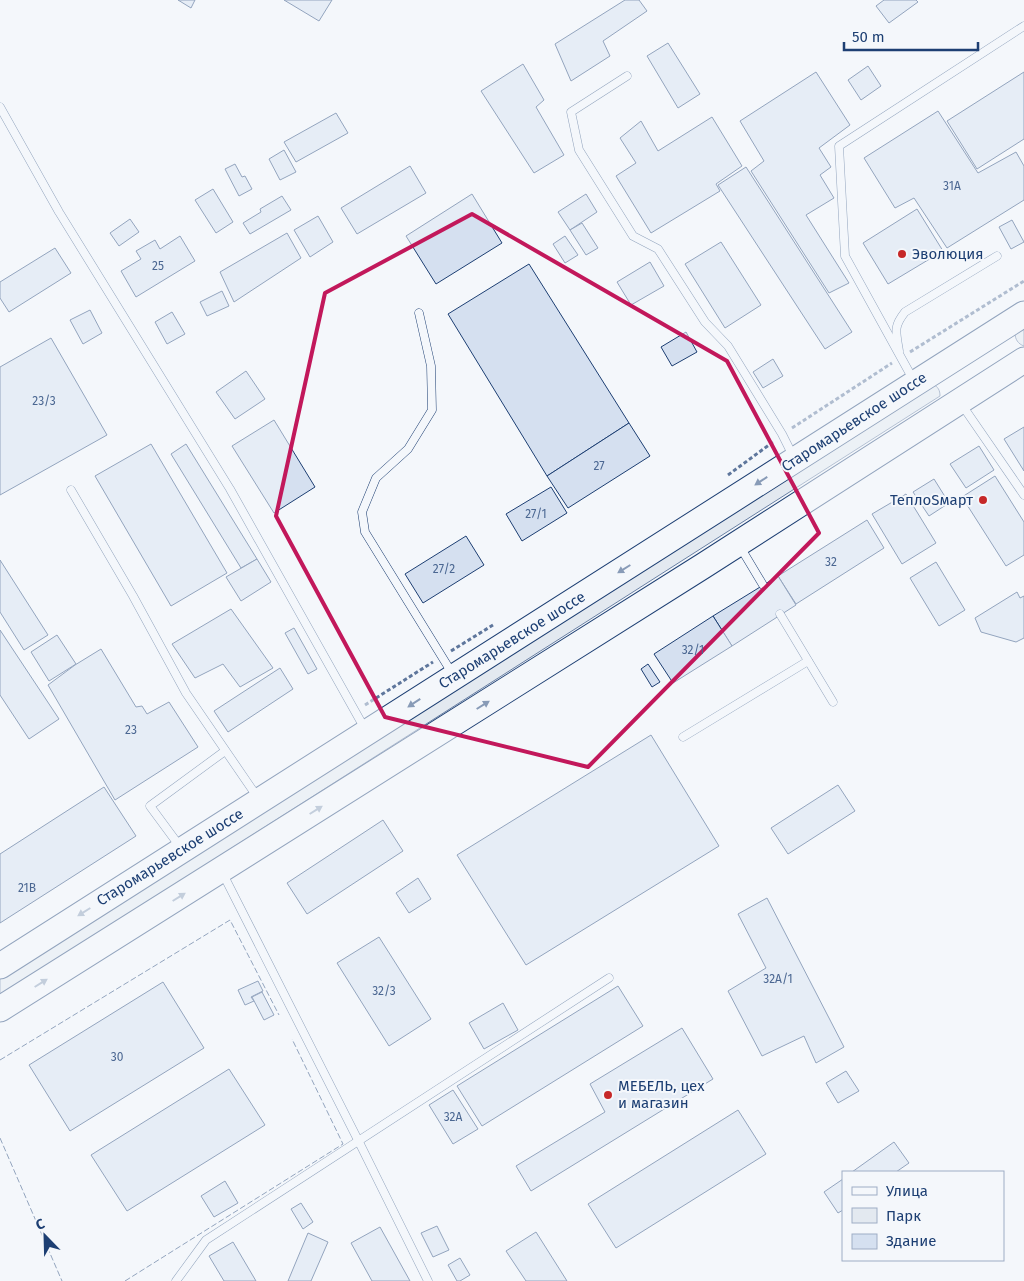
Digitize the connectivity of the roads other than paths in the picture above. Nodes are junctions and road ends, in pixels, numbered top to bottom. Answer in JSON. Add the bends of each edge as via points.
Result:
{"nodes":[{"id":1,"x":1024,"y":26,"type":"edge"},
{"id":2,"x":627,"y":76,"type":"dead end"},
{"id":3,"x":0,"y":107,"type":"edge"},
{"id":4,"x":998,"y":256,"type":"dead end"},
{"id":5,"x":418,"y":313,"type":"dead end"},
{"id":6,"x":1024,"y":314,"type":"edge"},
{"id":7,"x":966,"y":351,"type":"junction"},
{"id":8,"x":900,"y":358,"type":"junction"},
{"id":9,"x":1024,"y":360,"type":"edge"},
{"id":10,"x":915,"y":383,"type":"junction"},
{"id":11,"x":988,"y":383,"type":"junction"},
{"id":12,"x":960,"y":401,"type":"junction"},
{"id":13,"x":795,"y":459,"type":"junction"},
{"id":14,"x":71,"y":490,"type":"dead end"},
{"id":15,"x":1024,"y":495,"type":"edge"},
{"id":16,"x":738,"y":544,"type":"junction"},
{"id":17,"x":763,"y":585,"type":"dead end"},
{"id":18,"x":780,"y":614,"type":"dead end"},
{"id":19,"x":808,"y":661,"type":"junction"},
{"id":20,"x":448,"y":667,"type":"junction"},
{"id":21,"x":833,"y":702,"type":"dead end"},
{"id":22,"x":361,"y":722,"type":"junction"},
{"id":23,"x":683,"y":738,"type":"dead end"},
{"id":24,"x":225,"y":751,"type":"junction"},
{"id":25,"x":260,"y":801,"type":"junction"},
{"id":26,"x":182,"y":850,"type":"junction"},
{"id":27,"x":221,"y":870,"type":"junction"},
{"id":28,"x":0,"y":966,"type":"edge"},
{"id":29,"x":610,"y":978,"type":"dead end"},
{"id":30,"x":0,"y":1009,"type":"edge"},
{"id":31,"x":360,"y":1142,"type":"junction"},
{"id":32,"x":176,"y":1281,"type":"edge"},
{"id":33,"x":428,"y":1281,"type":"edge"}],
"edges":[{"from":1,"to":8,"type":"lane","via":[[839,146],[844,256]]},
{"from":2,"to":13,"type":"lane","via":[[571,112],[579,150],[633,236],[658,249],[706,322],[728,346]]},
{"from":3,"to":22,"type":"lane","via":[[59,212],[230,489]]},
{"from":4,"to":8,"type":"lane","via":[[905,312],[896,323]]},
{"from":5,"to":20,"type":"lane","via":[[431,366],[432,410],[408,449],[376,478],[362,512],[365,532]]},
{"from":6,"to":7,"type":"main road","name":"Старомарьевское шоссе"},
{"from":7,"to":10,"type":"main road","name":"Старомарьевское шоссе"},
{"from":7,"to":11,"type":"main road"},
{"from":8,"to":10,"type":"lane"},
{"from":9,"to":11,"type":"main road"},
{"from":10,"to":13,"type":"main road","name":"Старомарьевское шоссе"},
{"from":11,"to":12,"type":"main road"},
{"from":12,"to":15,"type":"lane"},
{"from":12,"to":16,"type":"main road"},
{"from":13,"to":20,"type":"main road","name":"Старомарьевское шоссе","one_way":true},
{"from":14,"to":24,"type":"lane","via":[[186,693]]},
{"from":16,"to":17,"type":"lane"},
{"from":27,"to":16,"type":"main road","one_way":true},
{"from":18,"to":19,"type":"lane"},
{"from":19,"to":21,"type":"lane"},
{"from":19,"to":23,"type":"lane"},
{"from":20,"to":22,"type":"main road","name":"Старомарьевское шоссе","one_way":true},
{"from":22,"to":25,"type":"main road","name":"Старомарьевское шоссе"},
{"from":24,"to":25,"type":"lane"},
{"from":24,"to":26,"type":"lane","via":[[150,806]]},
{"from":25,"to":26,"type":"main road","name":"Старомарьевское шоссе"},
{"from":26,"to":28,"type":"main road","name":"Старомарьевское шоссе","one_way":true},
{"from":30,"to":27,"type":"main road","one_way":true},
{"from":27,"to":31,"type":"lane"},
{"from":29,"to":31,"type":"lane"},
{"from":31,"to":32,"type":"lane","via":[[206,1240]]},
{"from":31,"to":33,"type":"lane"}]}
